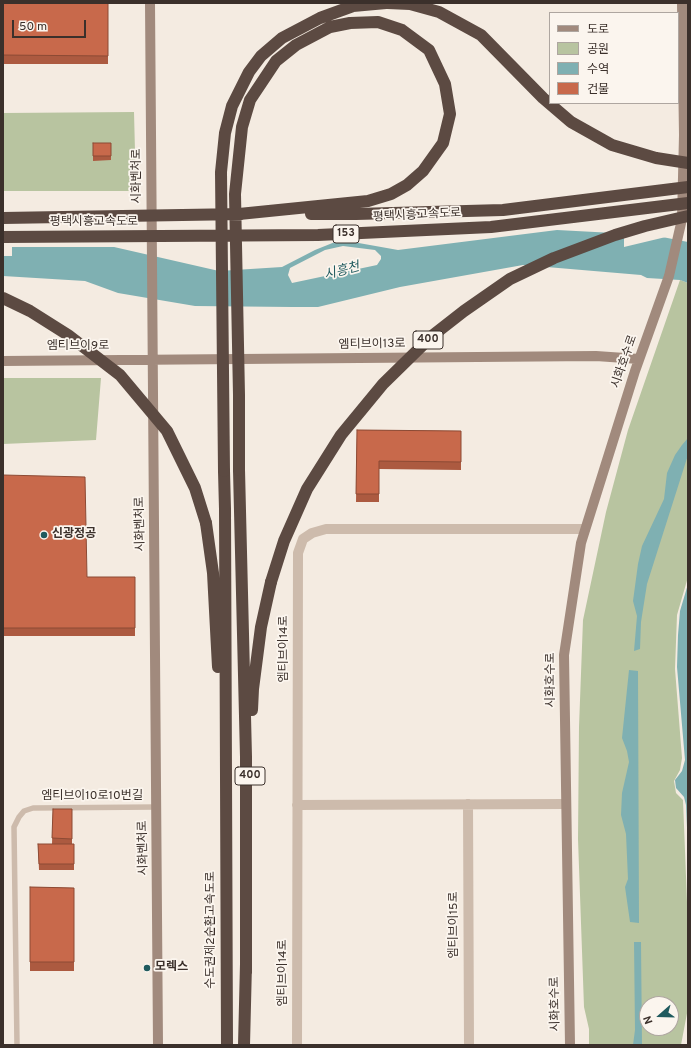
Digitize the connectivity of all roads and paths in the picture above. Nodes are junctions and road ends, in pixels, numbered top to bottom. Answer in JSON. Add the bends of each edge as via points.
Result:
{"nodes":[{"id":1,"x":150,"y":3,"type":"edge"},
{"id":2,"x":387,"y":3,"type":"edge"},
{"id":3,"x":682,"y":3,"type":"edge"},
{"id":4,"x":549,"y":104,"type":"edge"},
{"id":5,"x":550,"y":104,"type":"edge"},
{"id":6,"x":688,"y":163,"type":"edge"},
{"id":7,"x":688,"y":187,"type":"edge"},
{"id":8,"x":688,"y":203,"type":"edge"},
{"id":9,"x":239,"y":214,"type":"junction"},
{"id":10,"x":685,"y":217,"type":"edge"},
{"id":11,"x":3,"y":218,"type":"edge"},
{"id":12,"x":3,"y":237,"type":"edge"},
{"id":13,"x":3,"y":298,"type":"edge"},
{"id":14,"x":639,"y":359,"type":"junction"},
{"id":15,"x":152,"y":360,"type":"junction"},
{"id":16,"x":3,"y":361,"type":"edge"},
{"id":17,"x":585,"y":529,"type":"junction"},
{"id":18,"x":468,"y":804,"type":"junction"},
{"id":19,"x":566,"y":804,"type":"junction"},
{"id":20,"x":297,"y":805,"type":"junction"},
{"id":21,"x":156,"y":807,"type":"junction"},
{"id":22,"x":226,"y":816,"type":"junction"},
{"id":23,"x":246,"y":972,"type":"junction"},
{"id":24,"x":17,"y":1045,"type":"edge"},
{"id":25,"x":158,"y":1045,"type":"edge"},
{"id":26,"x":227,"y":1045,"type":"edge"},
{"id":27,"x":244,"y":1045,"type":"edge"},
{"id":28,"x":297,"y":1045,"type":"edge"},
{"id":29,"x":469,"y":1045,"type":"edge"},
{"id":30,"x":570,"y":1045,"type":"edge"}],
"edges":[{"from":1,"to":15,"type":"street","name":"시화벤처로"},
{"from":2,"to":4,"type":"highway","number":"400","bridge":true,"via":[[410,4],[439,12],[481,35]]},
{"from":2,"to":22,"type":"highway","number":"400","bridge":true,"via":[[353,6],[320,18],[282,38],[261,56],[249,72],[232,106],[225,133],[221,172]]},
{"from":3,"to":10,"type":"street"},
{"from":5,"to":6,"type":"highway","number":"400","bridge":true,"via":[[572,122],[612,145],[656,158]]},
{"from":7,"to":9,"type":"highway","name":"평택시흥고속도로","number":"153","bridge":true,"via":[[503,210]]},
{"from":8,"to":12,"type":"highway","name":"평택시흥고속도로","number":"153","bridge":true,"via":[[499,226],[460,228],[318,235]]},
{"from":9,"to":11,"type":"highway","name":"평택시흥고속도로","number":"153","bridge":true},
{"from":9,"to":23,"type":"highway","bridge":true,"via":[[368,201],[391,194],[407,185],[423,171],[443,143],[450,114],[445,84],[429,50],[402,30],[378,22],[330,27],[296,45],[276,61],[250,100],[242,127],[234,194],[246,757]]},
{"from":10,"to":14,"type":"street","name":"시화호수로","via":[[669,276]]},
{"from":10,"to":23,"type":"highway","number":"400","bridge":true,"via":[[615,235],[554,258],[510,279],[464,311],[432,336],[383,384],[341,435],[307,489],[284,541],[271,582],[261,627],[253,689]]},
{"from":13,"to":22,"type":"highway","bridge":true,"via":[[30,311],[68,335],[120,375],[167,431],[195,488],[206,523],[213,573]]},
{"from":14,"to":15,"type":"street","name":"엠티브이13로","via":[[596,356]]},
{"from":14,"to":17,"type":"street","name":"시화호수로"},
{"from":15,"to":16,"type":"street","name":"엠티브이9로"},
{"from":15,"to":21,"type":"street","name":"시화벤처로"},
{"from":17,"to":19,"type":"street","name":"시화호수로","via":[[564,655]]},
{"from":17,"to":20,"type":"street","name":"엠티브이14로","via":[[326,529],[303,539],[298,553]]},
{"from":18,"to":19,"type":"street"},
{"from":18,"to":20,"type":"street"},
{"from":18,"to":29,"type":"street","name":"엠티브이15로"},
{"from":19,"to":30,"type":"street","name":"시화호수로"},
{"from":20,"to":28,"type":"street","name":"엠티브이14로"},
{"from":21,"to":24,"type":"lane","name":"엠티브이10로10번길","via":[[33,808],[24,811],[19,817],[14,827]]},
{"from":21,"to":25,"type":"street","name":"시화벤처로"},
{"from":22,"to":26,"type":"highway","name":"수도권제2순환고속도로","number":"400"},
{"from":23,"to":27,"type":"highway","number":"400"}]}
